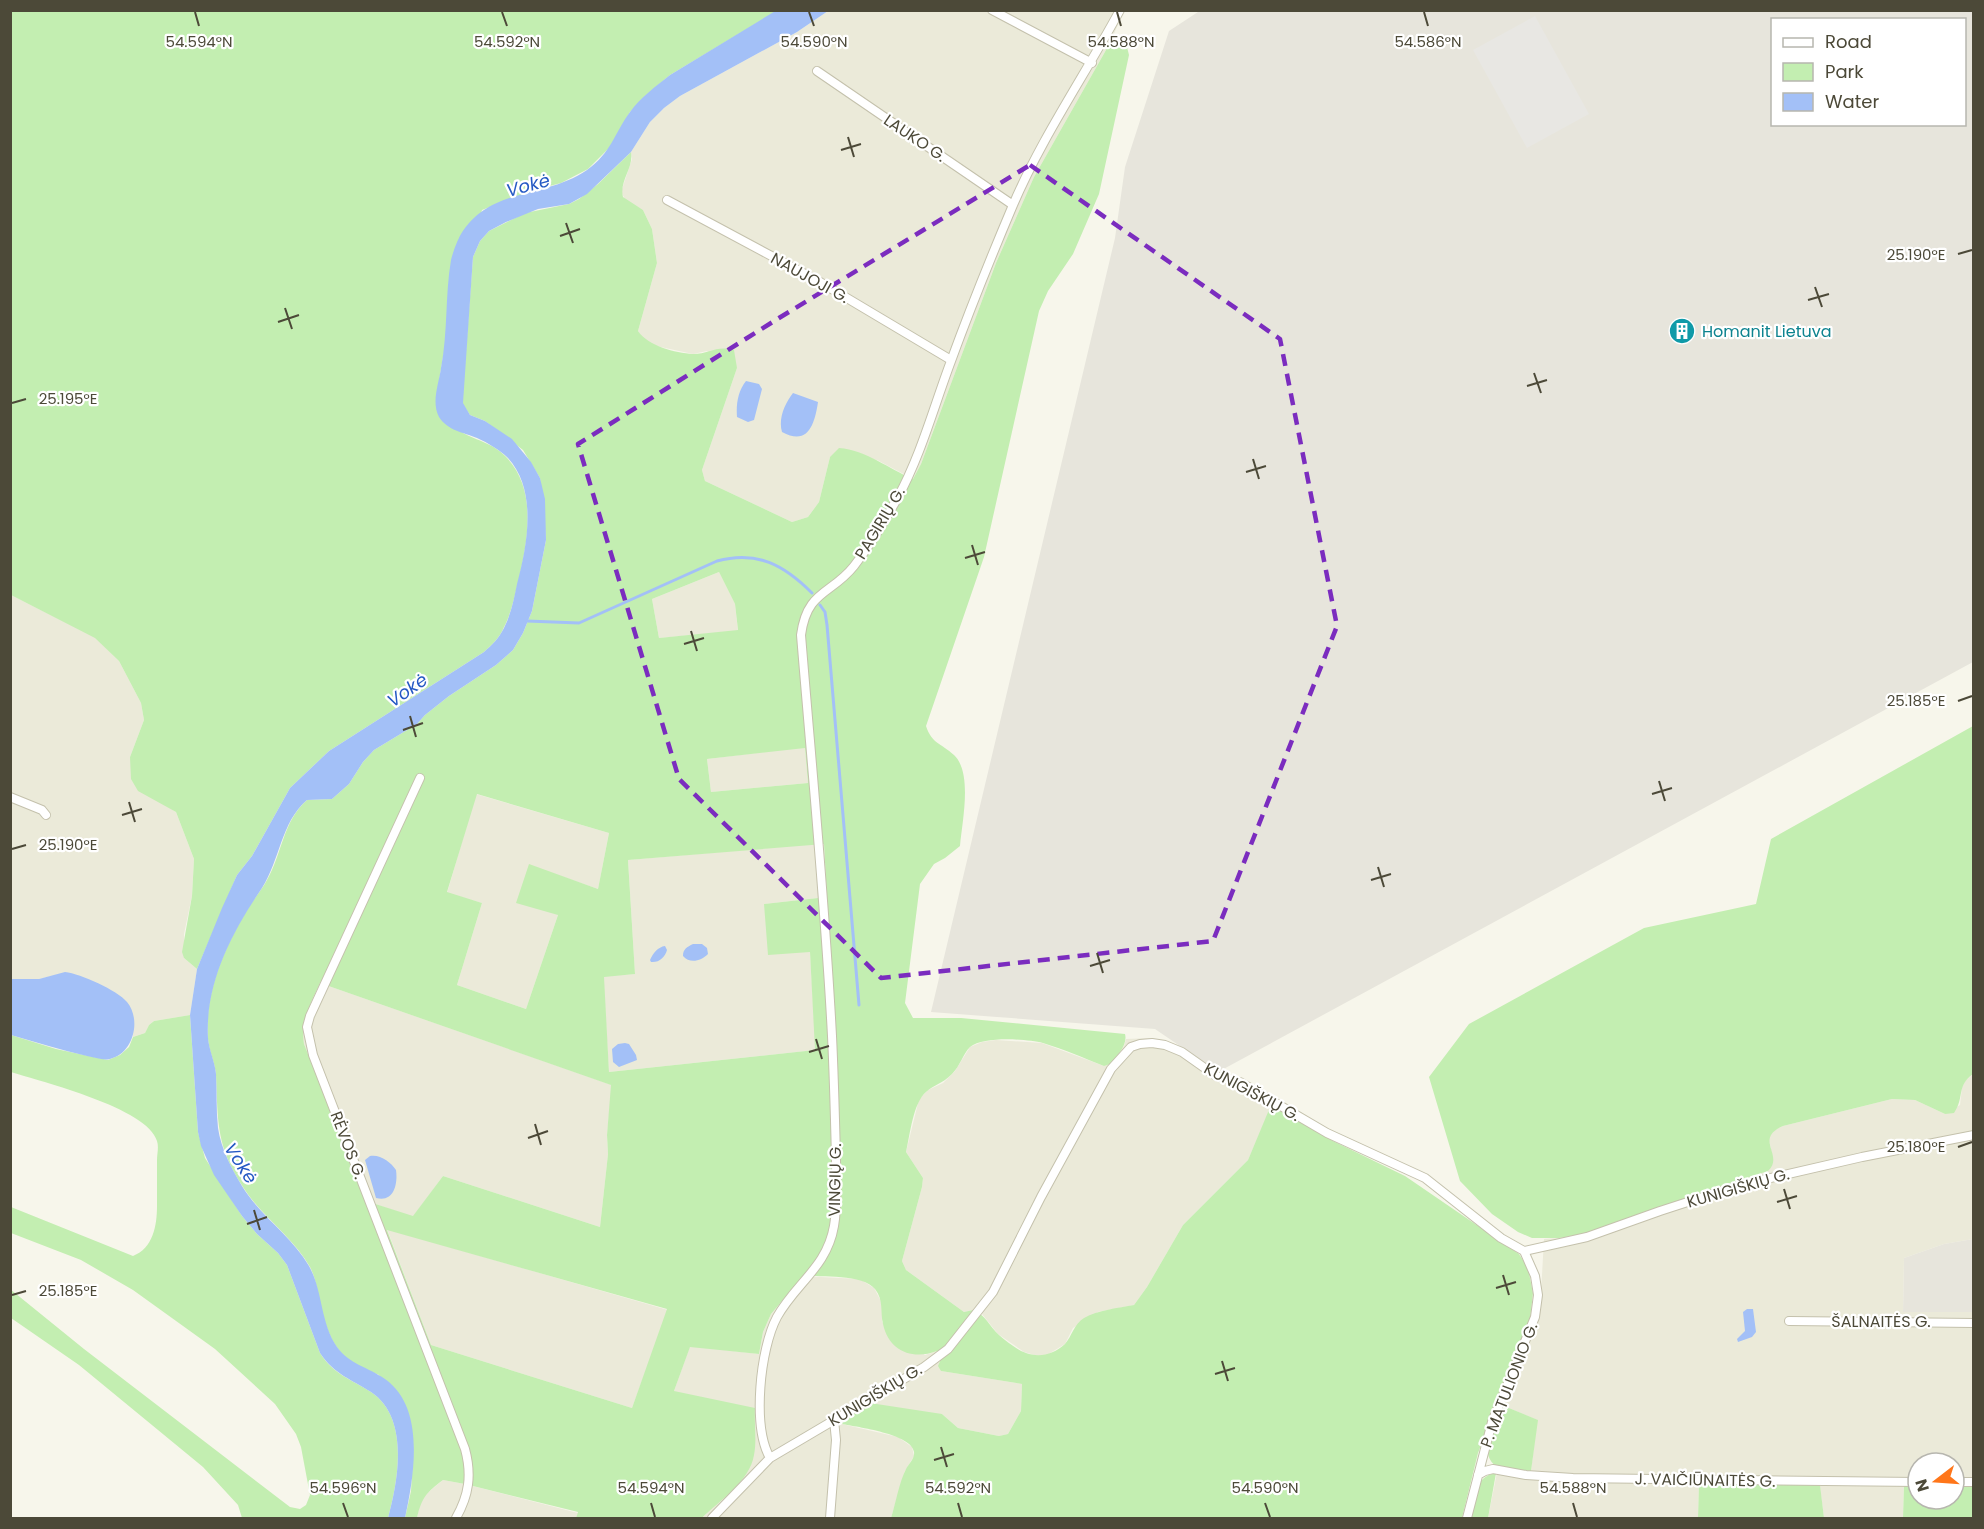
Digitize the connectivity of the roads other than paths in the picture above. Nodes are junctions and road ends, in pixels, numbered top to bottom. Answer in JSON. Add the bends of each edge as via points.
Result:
{"nodes":[{"id":1,"x":992,"y":10,"type":"edge"},
{"id":2,"x":1120,"y":10,"type":"edge"},
{"id":3,"x":1092,"y":63,"type":"junction"},
{"id":4,"x":817,"y":71,"type":"dead end"},
{"id":5,"x":667,"y":201,"type":"dead end"},
{"id":6,"x":1013,"y":205,"type":"junction"},
{"id":7,"x":951,"y":360,"type":"junction"},
{"id":8,"x":420,"y":778,"type":"dead end"},
{"id":9,"x":10,"y":797,"type":"edge"},
{"id":10,"x":46,"y":815,"type":"dead end"},
{"id":11,"x":835,"y":1096,"type":"joint"},
{"id":12,"x":1974,"y":1135,"type":"edge"},
{"id":13,"x":1524,"y":1251,"type":"junction"},
{"id":14,"x":1789,"y":1321,"type":"dead end"},
{"id":15,"x":1974,"y":1323,"type":"edge"},
{"id":16,"x":834,"y":1420,"type":"junction"},
{"id":17,"x":1483,"y":1452,"type":"junction"},
{"id":18,"x":770,"y":1458,"type":"junction"},
{"id":19,"x":1493,"y":1469,"type":"junction"},
{"id":20,"x":1478,"y":1475,"type":"junction"},
{"id":21,"x":1906,"y":1482,"type":"edge"},
{"id":22,"x":456,"y":1518,"type":"edge"},
{"id":23,"x":712,"y":1518,"type":"edge"},
{"id":24,"x":830,"y":1518,"type":"edge"},
{"id":25,"x":1467,"y":1518,"type":"edge"}],
"edges":[{"from":1,"to":3,"type":"street"},
{"from":2,"to":3,"type":"street","name":"PAGIRIŲ G."},
{"from":3,"to":6,"type":"street","name":"PAGIRIŲ G.","via":[[1034,160]]},
{"from":4,"to":6,"type":"street","name":"LAUKO G."},
{"from":5,"to":7,"type":"street","name":"NAUJOJI G.","via":[[820,282]]},
{"from":6,"to":7,"type":"street","name":"PAGIRIŲ G."},
{"from":7,"to":11,"type":"street","name":"PAGIRIŲ G.","via":[[898,497],[853,567],[808,607],[803,620],[801,635]]},
{"from":8,"to":22,"type":"street","name":"RĖVOS G.","via":[[307,1027],[313,1055],[465,1449],[470,1479]]},
{"from":9,"to":10,"type":"street"},
{"from":11,"to":18,"type":"street","name":"VINGIŲ G.","via":[[834,1227],[824,1258],[777,1317],[764,1359],[761,1416]]},
{"from":12,"to":13,"type":"street","name":"KUNIGIŠKIŲ G.","via":[[1740,1185],[1587,1237]]},
{"from":13,"to":16,"type":"street","name":"KUNIGIŠKIŲ G.","via":[[1501,1238],[1425,1178],[1327,1133],[1240,1082],[1216,1076],[1182,1052],[1165,1045],[1140,1044],[1131,1047],[1111,1070],[993,1292],[948,1349]]},
{"from":13,"to":17,"type":"street","name":"P. MATULIONIO G.","via":[[1535,1276],[1535,1317]]},
{"from":14,"to":15,"type":"street","name":"ŠALNAITĖS G."},
{"from":16,"to":18,"type":"street","name":"KUNIGIŠKIŲ G."},
{"from":16,"to":24,"type":"street"},
{"from":17,"to":19,"type":"street"},
{"from":17,"to":20,"type":"street","name":"P. MATULIONIO G."},
{"from":18,"to":23,"type":"street","name":"KUNIGIŠKIŲ G."},
{"from":19,"to":20,"type":"street"},
{"from":19,"to":21,"type":"street","name":"J. VAIČIŪNAITĖS G.","via":[[1573,1478]]},
{"from":20,"to":25,"type":"street","name":"P. MATULIONIO G."}]}
